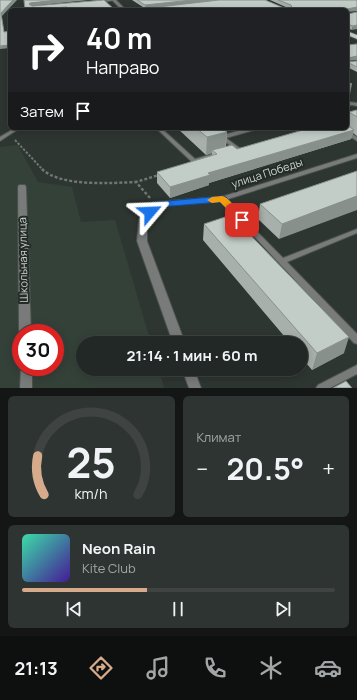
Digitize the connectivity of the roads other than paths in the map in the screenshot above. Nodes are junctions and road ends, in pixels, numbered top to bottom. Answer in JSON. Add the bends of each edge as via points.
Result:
{"nodes":[{"id":1,"x":114,"y":0,"type":"edge"},
{"id":2,"x":92,"y":2,"type":"edge"},
{"id":3,"x":122,"y":8,"type":"edge"},
{"id":4,"x":14,"y":130,"type":"edge"},
{"id":5,"x":160,"y":130,"type":"edge"},
{"id":6,"x":213,"y":130,"type":"edge"},
{"id":7,"x":248,"y":130,"type":"edge"},
{"id":8,"x":342,"y":130,"type":"edge"},
{"id":9,"x":222,"y":137,"type":"junction"},
{"id":10,"x":0,"y":138,"type":"edge"},
{"id":11,"x":357,"y":139,"type":"edge"},
{"id":12,"x":247,"y":148,"type":"edge"},
{"id":13,"x":239,"y":150,"type":"junction"},
{"id":14,"x":232,"y":151,"type":"edge"},
{"id":15,"x":216,"y":155,"type":"edge"},
{"id":16,"x":357,"y":156,"type":"edge"},
{"id":17,"x":22,"y":187,"type":"dead end"},
{"id":18,"x":222,"y":199,"type":"junction"},
{"id":19,"x":357,"y":231,"type":"edge"},
{"id":20,"x":282,"y":261,"type":"junction"},
{"id":21,"x":25,"y":324,"type":"edge"},
{"id":22,"x":176,"y":336,"type":"edge"},
{"id":23,"x":357,"y":340,"type":"edge"},
{"id":24,"x":357,"y":369,"type":"edge"},
{"id":25,"x":26,"y":376,"type":"edge"},
{"id":26,"x":191,"y":376,"type":"edge"},
{"id":27,"x":26,"y":388,"type":"edge"},
{"id":28,"x":196,"y":388,"type":"edge"},
{"id":29,"x":321,"y":388,"type":"edge"}],
"edges":[{"from":1,"to":2,"type":"lane"},
{"from":1,"to":3,"type":"street"},
{"from":4,"to":10,"type":"lane"},
{"from":5,"to":15,"type":"lane","via":[[194,160]]},
{"from":6,"to":9,"type":"lane"},
{"from":7,"to":9,"type":"lane"},
{"from":8,"to":11,"type":"lane"},
{"from":9,"to":13,"type":"lane"},
{"from":12,"to":13,"type":"lane"},
{"from":13,"to":14,"type":"lane"},
{"from":16,"to":18,"type":"street","name":"улица Победы"},
{"from":17,"to":21,"type":"street","name":"Школьная улица"},
{"from":18,"to":20,"type":"lane"},
{"from":18,"to":22,"type":"street","name":"улица Победы","via":[[157,204],[143,219],[142,241]]},
{"from":19,"to":20,"type":"lane"},
{"from":20,"to":23,"type":"lane"},
{"from":24,"to":29,"type":"lane"},
{"from":25,"to":27,"type":"street"},
{"from":26,"to":28,"type":"street"}]}
